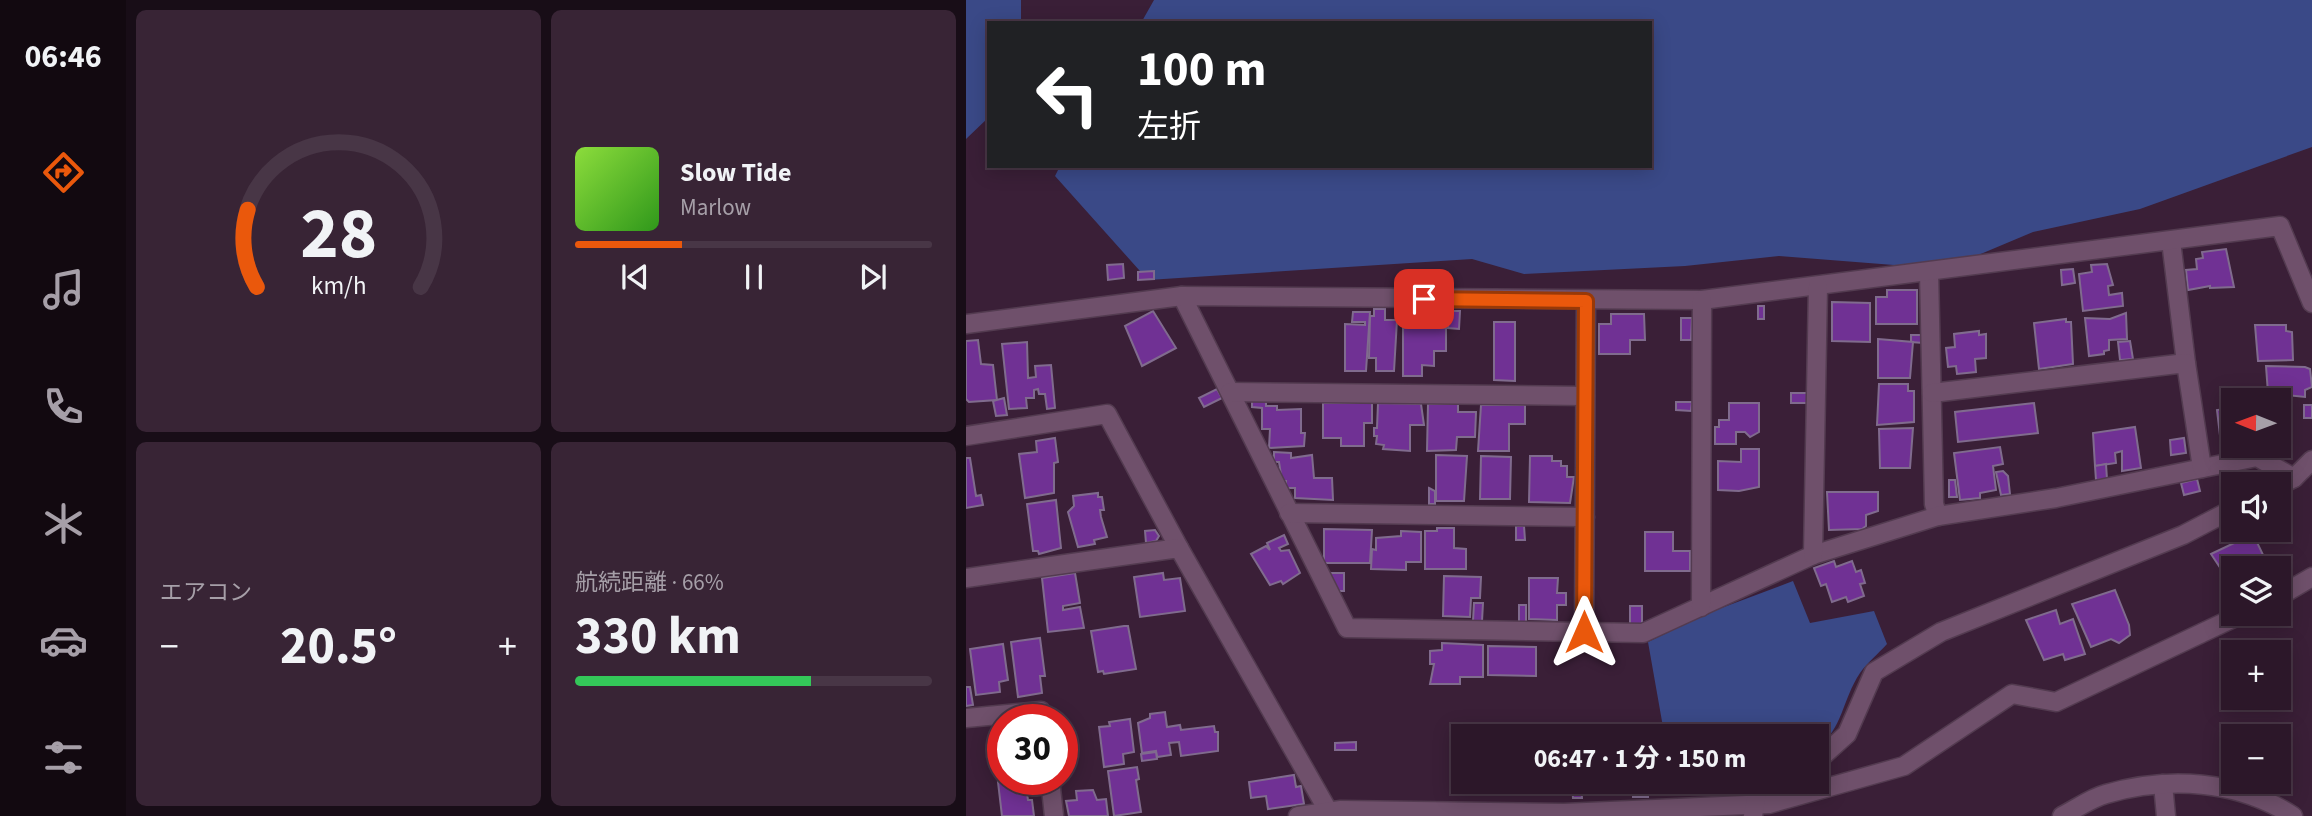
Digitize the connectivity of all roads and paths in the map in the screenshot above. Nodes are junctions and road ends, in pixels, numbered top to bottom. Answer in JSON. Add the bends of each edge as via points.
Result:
{"nodes":[{"id":1,"x":2171,"y":241,"type":"junction"},
{"id":2,"x":1929,"y":272,"type":"junction"},
{"id":3,"x":1818,"y":286,"type":"junction"},
{"id":4,"x":1182,"y":296,"type":"junction"},
{"id":5,"x":1702,"y":300,"type":"junction"},
{"id":6,"x":1586,"y":301,"type":"junction"},
{"id":7,"x":2312,"y":303,"type":"edge"},
{"id":8,"x":966,"y":324,"type":"edge"},
{"id":9,"x":2186,"y":363,"type":"junction"},
{"id":10,"x":1230,"y":392,"type":"junction"},
{"id":11,"x":1932,"y":393,"type":"junction"},
{"id":12,"x":1585,"y":396,"type":"junction"},
{"id":13,"x":966,"y":436,"type":"edge"},
{"id":14,"x":2312,"y":460,"type":"edge"},
{"id":15,"x":2202,"y":468,"type":"junction"},
{"id":16,"x":2274,"y":472,"type":"edge"},
{"id":17,"x":2291,"y":478,"type":"edge"},
{"id":18,"x":1289,"y":513,"type":"junction"},
{"id":19,"x":2221,"y":515,"type":"edge"},
{"id":20,"x":1938,"y":516,"type":"junction"},
{"id":21,"x":1585,"y":517,"type":"junction"},
{"id":22,"x":1179,"y":548,"type":"junction"},
{"id":23,"x":1813,"y":555,"type":"junction"},
{"id":24,"x":966,"y":578,"type":"edge"},
{"id":25,"x":2312,"y":578,"type":"edge"},
{"id":26,"x":2291,"y":590,"type":"edge"},
{"id":27,"x":1701,"y":607,"type":"junction"},
{"id":28,"x":2221,"y":624,"type":"edge"},
{"id":29,"x":1584,"y":632,"type":"junction"},
{"id":30,"x":987,"y":716,"type":"edge"},
{"id":31,"x":966,"y":718,"type":"edge"},
{"id":32,"x":1829,"y":750,"type":"edge"},
{"id":33,"x":2163,"y":785,"type":"junction"},
{"id":34,"x":1052,"y":795,"type":"edge"},
{"id":35,"x":1753,"y":811,"type":"edge"},
{"id":36,"x":1331,"y":814,"type":"edge"},
{"id":37,"x":1054,"y":816,"type":"edge"},
{"id":38,"x":1298,"y":816,"type":"edge"},
{"id":39,"x":2062,"y":816,"type":"edge"},
{"id":40,"x":2166,"y":816,"type":"edge"},
{"id":41,"x":2293,"y":816,"type":"edge"}],
"edges":[{"from":1,"to":2,"type":"street"},
{"from":1,"to":7,"type":"street","via":[[2280,226]]},
{"from":1,"to":9,"type":"street"},
{"from":2,"to":3,"type":"street"},
{"from":2,"to":11,"type":"street"},
{"from":3,"to":5,"type":"street"},
{"from":3,"to":23,"type":"street"},
{"from":4,"to":6,"type":"street"},
{"from":4,"to":8,"type":"street"},
{"from":4,"to":10,"type":"street"},
{"from":5,"to":6,"type":"street"},
{"from":5,"to":27,"type":"street"},
{"from":6,"to":12,"type":"street"},
{"from":9,"to":11,"type":"street"},
{"from":9,"to":15,"type":"street"},
{"from":10,"to":12,"type":"street"},
{"from":10,"to":18,"type":"street"},
{"from":11,"to":20,"type":"street"},
{"from":12,"to":21,"type":"street"},
{"from":13,"to":22,"type":"street","via":[[1107,414]]},
{"from":14,"to":17,"type":"street"},
{"from":15,"to":16,"type":"street","via":[[2257,457]]},
{"from":15,"to":20,"type":"street"},
{"from":18,"to":21,"type":"street"},
{"from":18,"to":29,"type":"street","via":[[1347,628]]},
{"from":19,"to":32,"type":"street","via":[[2183,535],[1941,632],[1874,672],[1847,734]]},
{"from":20,"to":23,"type":"street"},
{"from":21,"to":29,"type":"street"},
{"from":22,"to":24,"type":"street"},
{"from":22,"to":36,"type":"street"},
{"from":23,"to":27,"type":"street"},
{"from":25,"to":26,"type":"street"},
{"from":27,"to":29,"type":"street","via":[[1643,633]]},
{"from":28,"to":35,"type":"street","via":[[2056,702],[2012,694],[1904,766]]},
{"from":30,"to":31,"type":"street"},
{"from":33,"to":39,"type":"street","via":[[2104,794]]},
{"from":33,"to":40,"type":"street"},
{"from":33,"to":41,"type":"street","via":[[2212,784],[2273,803]]},
{"from":34,"to":37,"type":"street"},
{"from":35,"to":36,"type":"street"},
{"from":36,"to":38,"type":"street"}]}
